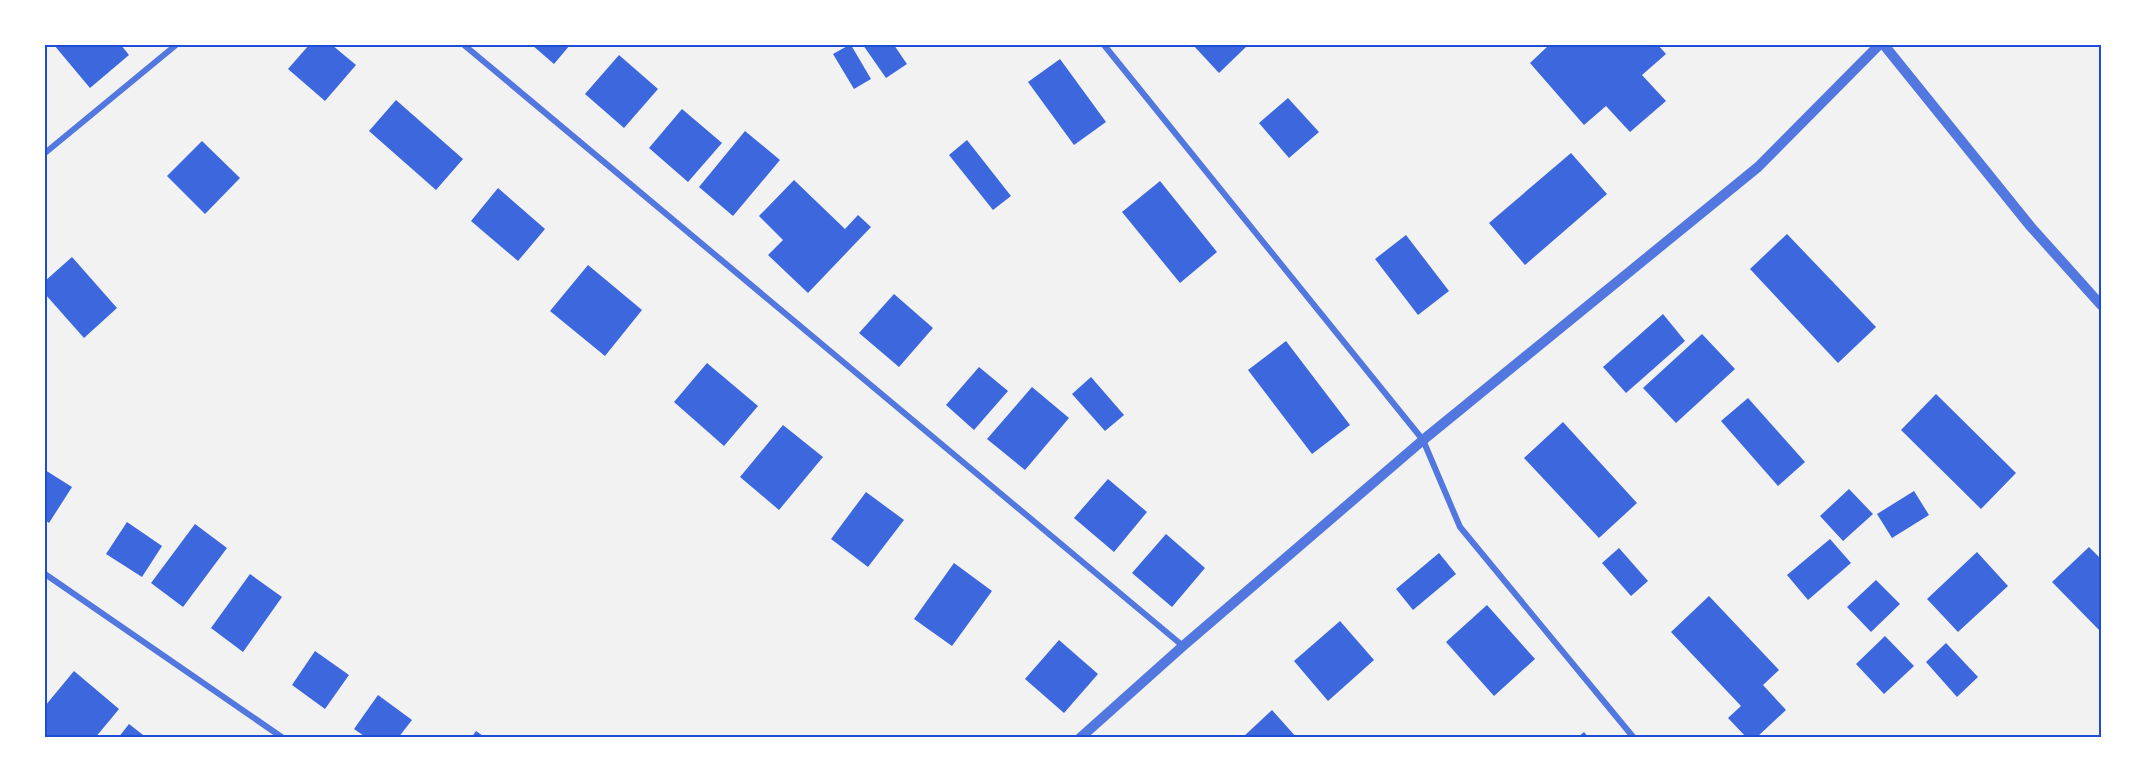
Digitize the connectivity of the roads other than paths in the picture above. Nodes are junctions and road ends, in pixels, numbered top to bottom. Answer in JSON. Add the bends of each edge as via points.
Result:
{"nodes":[{"id":1,"x":176,"y":45,"type":"edge"},
{"id":2,"x":464,"y":45,"type":"edge"},
{"id":3,"x":1104,"y":45,"type":"edge"},
{"id":4,"x":1879,"y":45,"type":"edge"},
{"id":5,"x":1884,"y":45,"type":"edge"},
{"id":6,"x":45,"y":153,"type":"edge"},
{"id":7,"x":2101,"y":305,"type":"edge"},
{"id":8,"x":1423,"y":440,"type":"junction"},
{"id":9,"x":45,"y":574,"type":"edge"},
{"id":10,"x":1183,"y":646,"type":"junction"},
{"id":11,"x":283,"y":738,"type":"edge"},
{"id":12,"x":1080,"y":738,"type":"edge"},
{"id":13,"x":1634,"y":738,"type":"edge"}],
"edges":[{"from":1,"to":6,"type":"street"},
{"from":2,"to":10,"type":"street"},
{"from":3,"to":8,"type":"street"},
{"from":4,"to":8,"type":"street","via":[[1758,167]]},
{"from":5,"to":7,"type":"street","via":[[2031,227]]},
{"from":8,"to":10,"type":"street"},
{"from":8,"to":13,"type":"street","via":[[1460,527]]},
{"from":9,"to":11,"type":"street"},
{"from":10,"to":12,"type":"street"}]}
